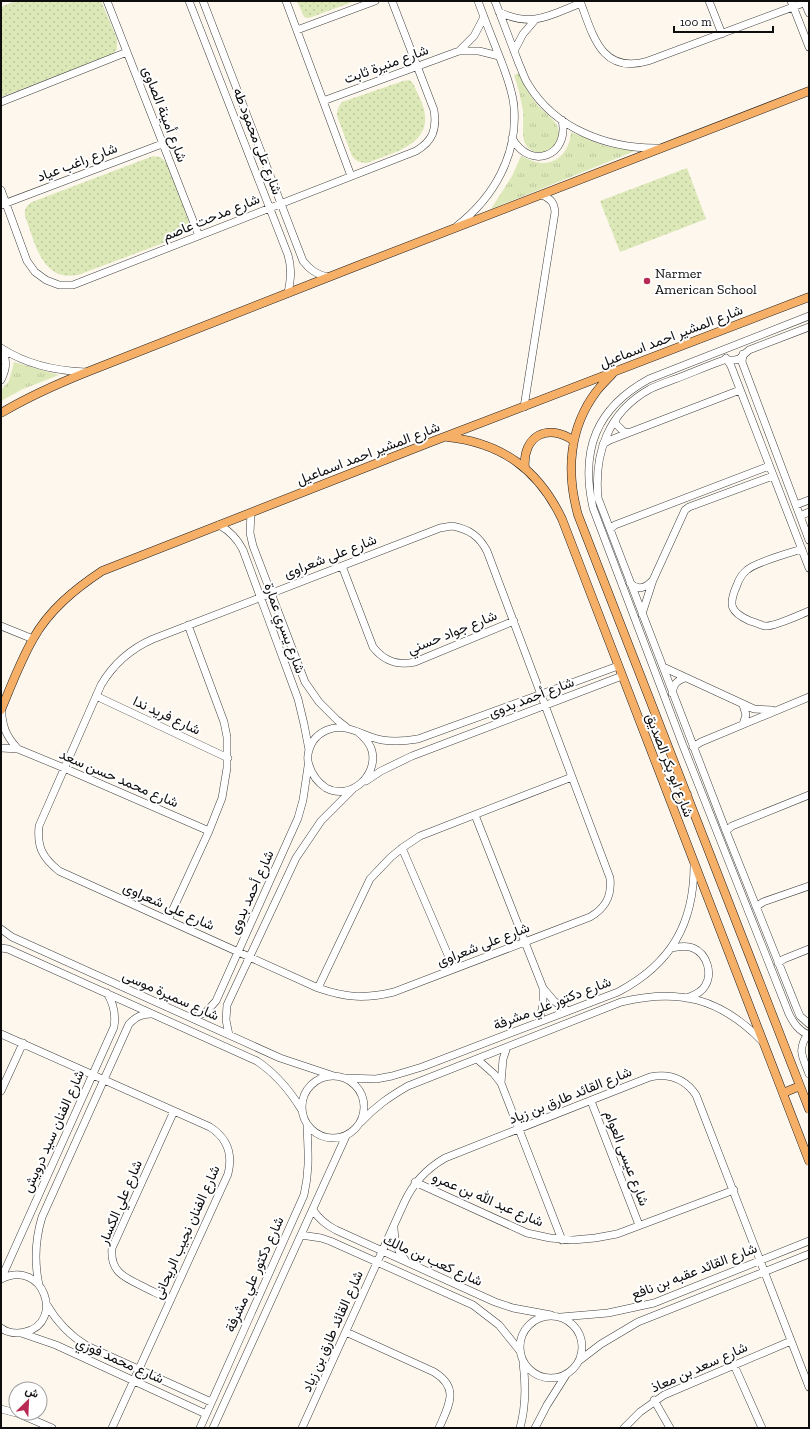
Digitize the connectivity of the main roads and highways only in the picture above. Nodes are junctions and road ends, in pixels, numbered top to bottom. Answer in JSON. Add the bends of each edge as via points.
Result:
{"nodes":[{"id":1,"x":809,"y":91,"type":"edge"},
{"id":2,"x":809,"y":298,"type":"edge"},
{"id":3,"x":614,"y":372,"type":"junction"},
{"id":4,"x":1,"y":413,"type":"edge"},
{"id":5,"x":446,"y":436,"type":"junction"},
{"id":6,"x":574,"y":441,"type":"junction"},
{"id":7,"x":525,"y":468,"type":"junction"},
{"id":8,"x":1,"y":709,"type":"edge"},
{"id":9,"x":687,"y":794,"type":"junction"},
{"id":10,"x":670,"y":800,"type":"junction"},
{"id":11,"x":800,"y":1086,"type":"junction"},
{"id":12,"x":783,"y":1093,"type":"junction"},
{"id":13,"x":809,"y":1109,"type":"edge"},
{"id":14,"x":809,"y":1161,"type":"edge"}],
"edges":[{"from":1,"to":4,"type":"main road","via":[[86,372],[21,401]]},
{"from":2,"to":3,"type":"main road","name":"شارع المشير احمد اسماعيل"},
{"from":3,"to":5,"type":"main road","name":"شارع المشير احمد اسماعيل"},
{"from":3,"to":6,"type":"main road","name":"شارع ابو بكر الصديق","via":[[589,404]]},
{"from":5,"to":7,"type":"main road","name":"شارع ابو بكر الصديق","via":[[463,438],[496,449]]},
{"from":5,"to":8,"type":"main road","name":"شارع المشير احمد اسماعيل","via":[[102,571],[70,594],[33,639]]},
{"from":6,"to":7,"type":"main road","via":[[565,434],[555,432],[544,433],[534,438],[524,457]]},
{"from":6,"to":9,"type":"main road","name":"شارع ابو بكر الصديق","via":[[571,478],[578,515]]},
{"from":7,"to":10,"type":"main road","name":"شارع ابو بكر الصديق","via":[[547,491],[562,519]]},
{"from":9,"to":10,"type":"main road"},
{"from":9,"to":11,"type":"main road","name":"شارع ابو بكر الصديق"},
{"from":10,"to":12,"type":"main road","name":"شارع ابو بكر الصديق"},
{"from":11,"to":12,"type":"main road"},
{"from":11,"to":13,"type":"main road","name":"شارع ابو بكر الصديق"},
{"from":12,"to":14,"type":"main road","name":"شارع ابو بكر الصديق"}]}
